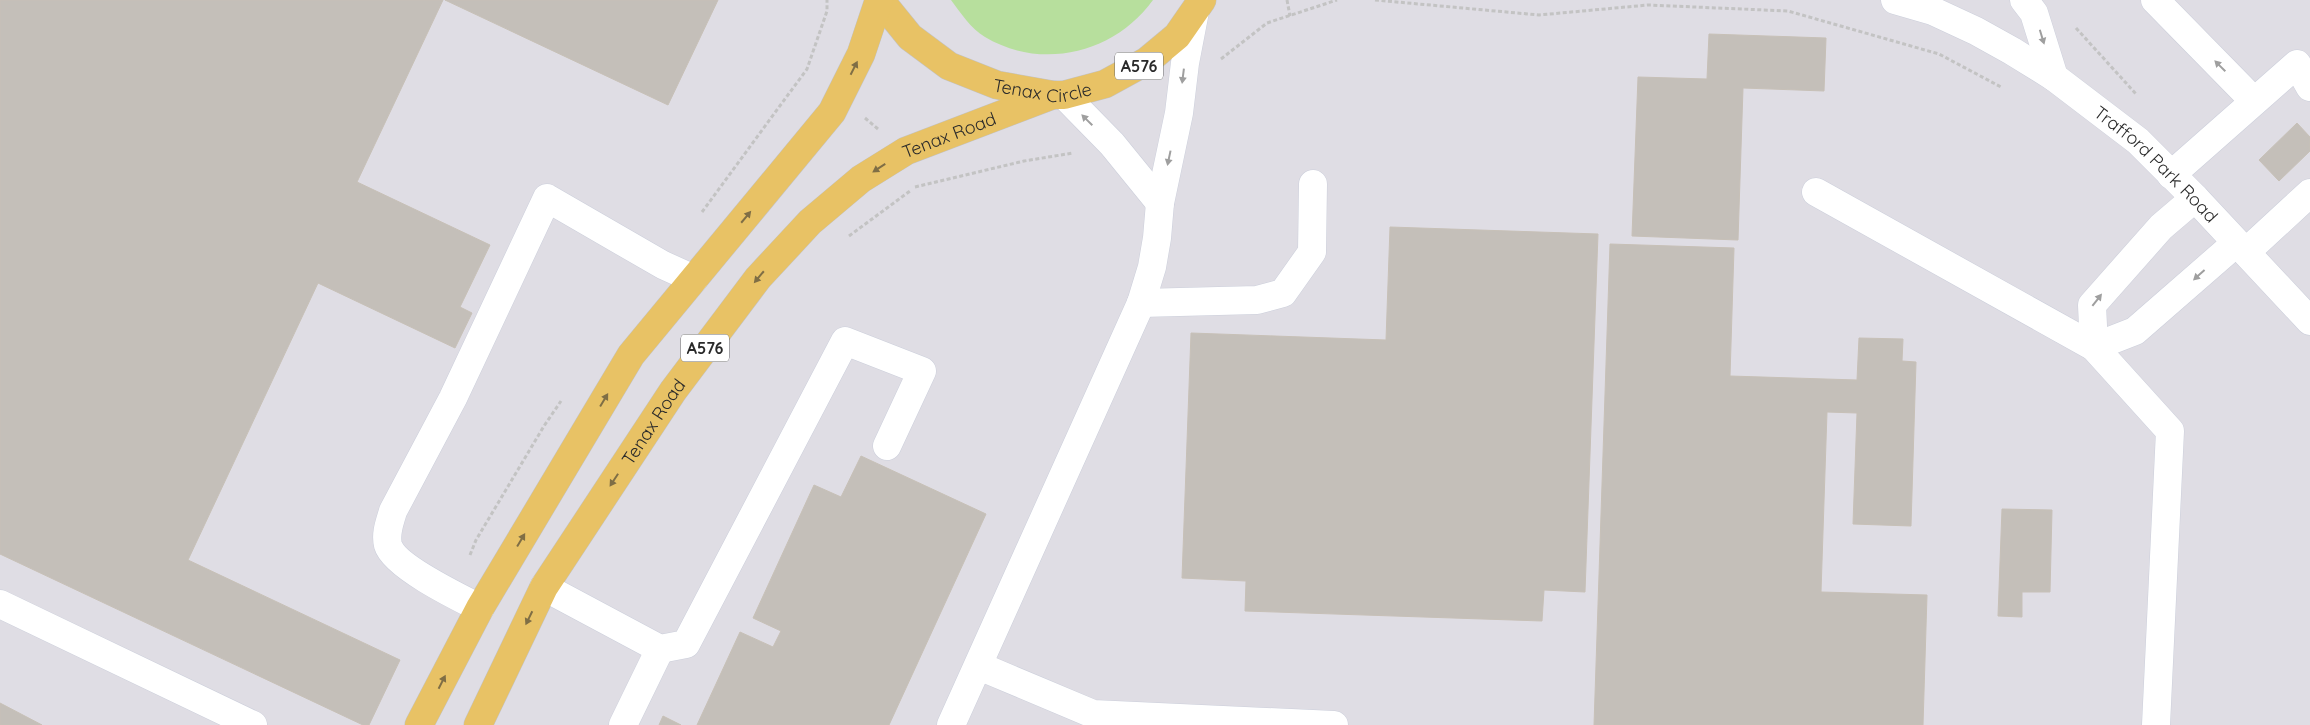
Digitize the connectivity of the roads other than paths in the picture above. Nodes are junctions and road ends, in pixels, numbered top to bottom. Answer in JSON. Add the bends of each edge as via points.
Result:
{"nodes":[{"id":1,"x":879,"y":0,"type":"edge"},
{"id":2,"x":1895,"y":0,"type":"edge"},
{"id":3,"x":2024,"y":0,"type":"edge"},
{"id":4,"x":2155,"y":0,"type":"edge"},
{"id":5,"x":1198,"y":5,"type":"edge"},
{"id":6,"x":2054,"y":77,"type":"junction"},
{"id":7,"x":2310,"y":87,"type":"edge"},
{"id":8,"x":1058,"y":95,"type":"junction"},
{"id":9,"x":2254,"y":101,"type":"junction"},
{"id":10,"x":2171,"y":175,"type":"junction"},
{"id":11,"x":1313,"y":184,"type":"dead end"},
{"id":12,"x":1816,"y":192,"type":"dead end"},
{"id":13,"x":2310,"y":192,"type":"edge"},
{"id":14,"x":2195,"y":198,"type":"junction"},
{"id":15,"x":1160,"y":203,"type":"junction"},
{"id":16,"x":2241,"y":248,"type":"junction"},
{"id":17,"x":694,"y":279,"type":"junction"},
{"id":18,"x":1141,"y":303,"type":"junction"},
{"id":19,"x":2310,"y":321,"type":"edge"},
{"id":20,"x":2094,"y":346,"type":"junction"},
{"id":21,"x":887,"y":446,"type":"dead end"},
{"id":22,"x":544,"y":587,"type":"junction"},
{"id":23,"x":0,"y":604,"type":"edge"},
{"id":24,"x":480,"y":608,"type":"junction"},
{"id":25,"x":660,"y":649,"type":"junction"},
{"id":26,"x":978,"y":666,"type":"junction"},
{"id":27,"x":212,"y":716,"type":"edge"},
{"id":28,"x":253,"y":725,"type":"edge"},
{"id":29,"x":419,"y":725,"type":"edge"},
{"id":30,"x":478,"y":725,"type":"edge"},
{"id":31,"x":623,"y":725,"type":"edge"},
{"id":32,"x":951,"y":725,"type":"edge"},
{"id":33,"x":1334,"y":725,"type":"edge"},
{"id":34,"x":2156,"y":725,"type":"edge"}],
"edges":[{"from":1,"to":8,"type":"main road","name":"Tenax Circle","number":"A576","via":[[910,37],[949,66],[997,85]]},
{"from":17,"to":1,"type":"main road","number":"A576","one_way":true,"via":[[832,112],[861,54]]},
{"from":2,"to":6,"type":"street","name":"Trafford Park Road","via":[[1976,31]]},
{"from":3,"to":6,"type":"street","one_way":true,"via":[[2034,13]]},
{"from":9,"to":4,"type":"street","one_way":true},
{"from":5,"to":8,"type":"main road","name":"Tenax Circle","number":"A576","via":[[1177,36],[1147,62],[1105,84]]},
{"from":5,"to":15,"type":"street","one_way":true},
{"from":6,"to":10,"type":"street","name":"Trafford Park Road","via":[[2138,141]]},
{"from":7,"to":9,"type":"street","via":[[2297,64]]},
{"from":15,"to":8,"type":"street","one_way":true,"via":[[1112,144]]},
{"from":8,"to":22,"type":"main road","name":"Tenax Road","number":"A576","one_way":true,"via":[[906,151],[861,179],[810,222],[758,278],[673,391]]},
{"from":9,"to":10,"type":"street"},
{"from":10,"to":14,"type":"street","name":"Trafford Park Road"},
{"from":11,"to":18,"type":"street","via":[[1312,252],[1284,293],[1257,300]]},
{"from":12,"to":20,"type":"street"},
{"from":13,"to":16,"type":"street"},
{"from":14,"to":16,"type":"street","name":"Trafford Park Road"},
{"from":20,"to":14,"type":"street","one_way":true,"via":[[2092,305],[2161,227]]},
{"from":15,"to":18,"type":"street","via":[[1152,267]]},
{"from":16,"to":19,"type":"street","name":"Trafford Park Road"},
{"from":16,"to":20,"type":"street","one_way":true,"via":[[2135,331]]},
{"from":24,"to":17,"type":"main road","number":"A576","one_way":true,"via":[[631,355]]},
{"from":17,"to":24,"type":"street","via":[[663,266],[547,198],[453,398],[393,511],[388,530],[389,546],[400,561]]},
{"from":18,"to":26,"type":"street"},
{"from":20,"to":34,"type":"street","via":[[2170,431]]},
{"from":21,"to":25,"type":"street","via":[[922,371],[845,341],[686,644]]},
{"from":22,"to":25,"type":"street"},
{"from":22,"to":30,"type":"main road","name":"Tenax Road","number":"A576","one_way":true},
{"from":23,"to":27,"type":"street"},
{"from":29,"to":24,"type":"main road","number":"A576","one_way":true},
{"from":25,"to":31,"type":"street"},
{"from":26,"to":32,"type":"street"},
{"from":26,"to":33,"type":"street","via":[[1093,714]]},
{"from":27,"to":28,"type":"street"}]}
